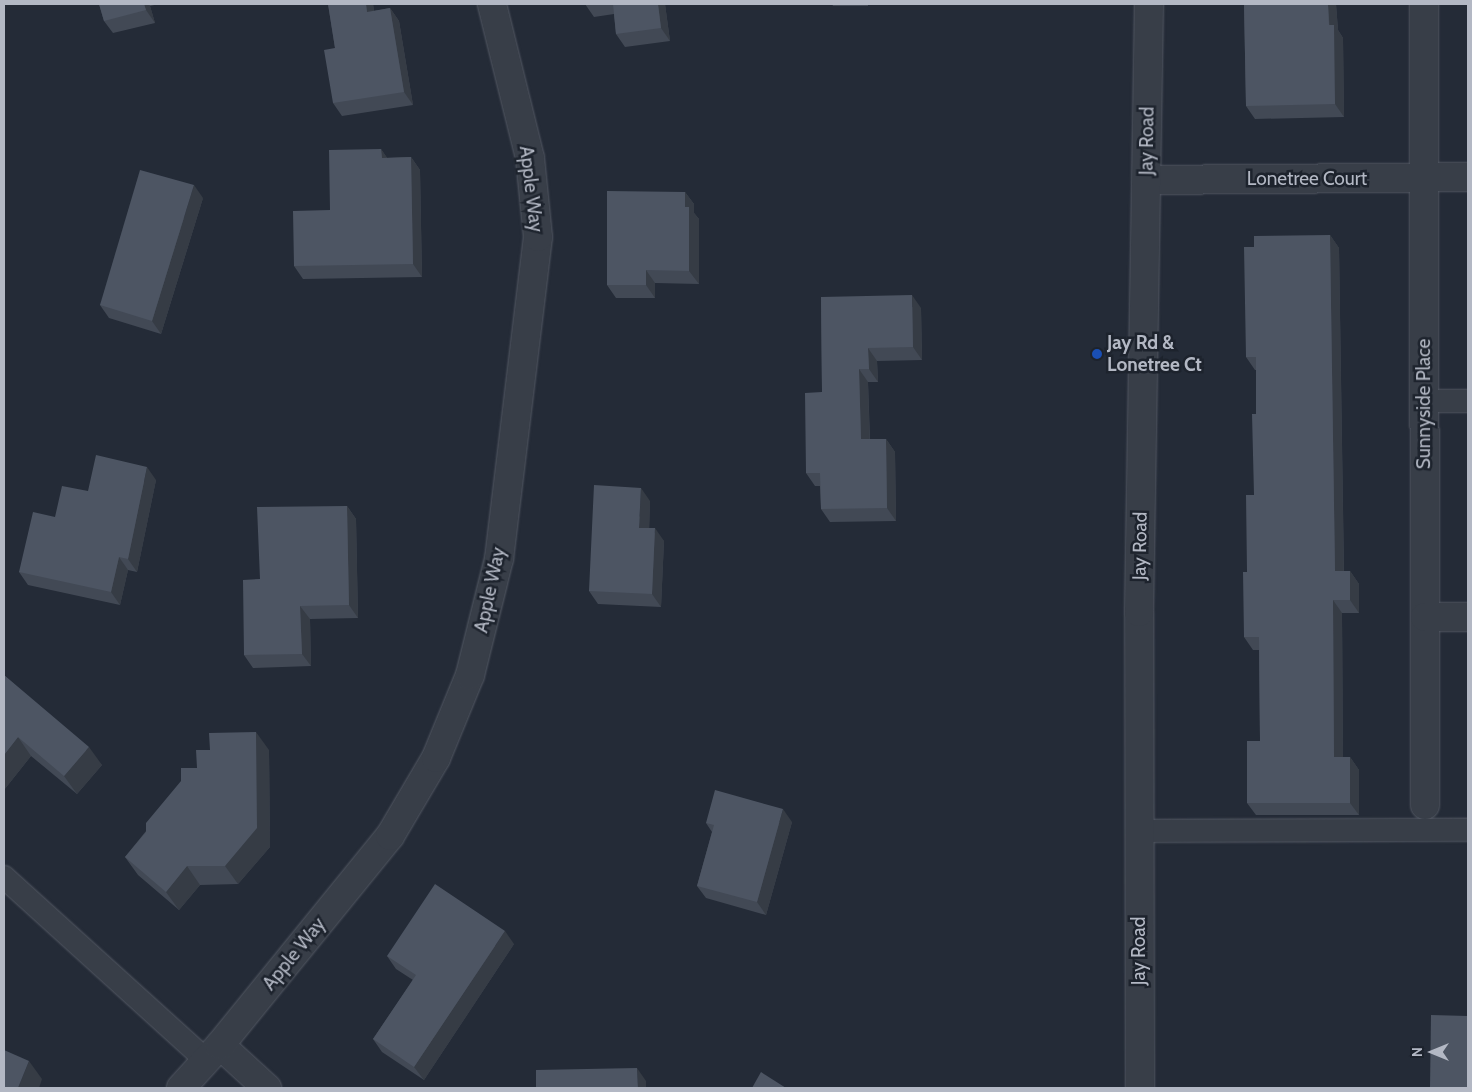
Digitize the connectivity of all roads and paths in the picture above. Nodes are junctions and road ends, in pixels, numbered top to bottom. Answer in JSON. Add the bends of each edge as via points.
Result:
{"nodes":[{"id":1,"x":492,"y":4,"type":"edge"},
{"id":2,"x":1149,"y":4,"type":"edge"},
{"id":3,"x":1424,"y":4,"type":"edge"},
{"id":4,"x":1468,"y":177,"type":"edge"},
{"id":5,"x":1426,"y":178,"type":"junction"},
{"id":6,"x":1147,"y":180,"type":"junction"},
{"id":7,"x":1468,"y":400,"type":"edge"},
{"id":8,"x":1423,"y":401,"type":"junction"},
{"id":9,"x":1425,"y":617,"type":"junction"},
{"id":10,"x":1468,"y":617,"type":"edge"},
{"id":11,"x":1425,"y":805,"type":"dead end"},
{"id":12,"x":1468,"y":830,"type":"edge"},
{"id":13,"x":1138,"y":831,"type":"junction"},
{"id":14,"x":4,"y":877,"type":"edge"},
{"id":15,"x":213,"y":1053,"type":"junction"},
{"id":16,"x":181,"y":1088,"type":"edge"},
{"id":17,"x":267,"y":1088,"type":"edge"},
{"id":18,"x":1140,"y":1088,"type":"edge"}],
"edges":[{"from":1,"to":15,"type":"street","name":"Apple Way","via":[[530,158],[538,237],[498,559],[470,675],[436,758],[390,836]]},
{"from":2,"to":6,"type":"street","name":"Jay Road"},
{"from":3,"to":5,"type":"street","name":"Sunnyside Place"},
{"from":4,"to":5,"type":"street","name":"Lonetree Court"},
{"from":5,"to":6,"type":"street","name":"Lonetree Court"},
{"from":5,"to":8,"type":"street","name":"Sunnyside Place"},
{"from":6,"to":13,"type":"street","name":"Jay Road"},
{"from":7,"to":8,"type":"lane"},
{"from":8,"to":9,"type":"street","name":"Sunnyside Place"},
{"from":9,"to":10,"type":"street"},
{"from":9,"to":11,"type":"street","name":"Sunnyside Place"},
{"from":12,"to":13,"type":"lane"},
{"from":13,"to":18,"type":"street","name":"Jay Road"},
{"from":14,"to":15,"type":"lane"},
{"from":15,"to":16,"type":"street","name":"Apple Way"},
{"from":15,"to":17,"type":"street"}]}
